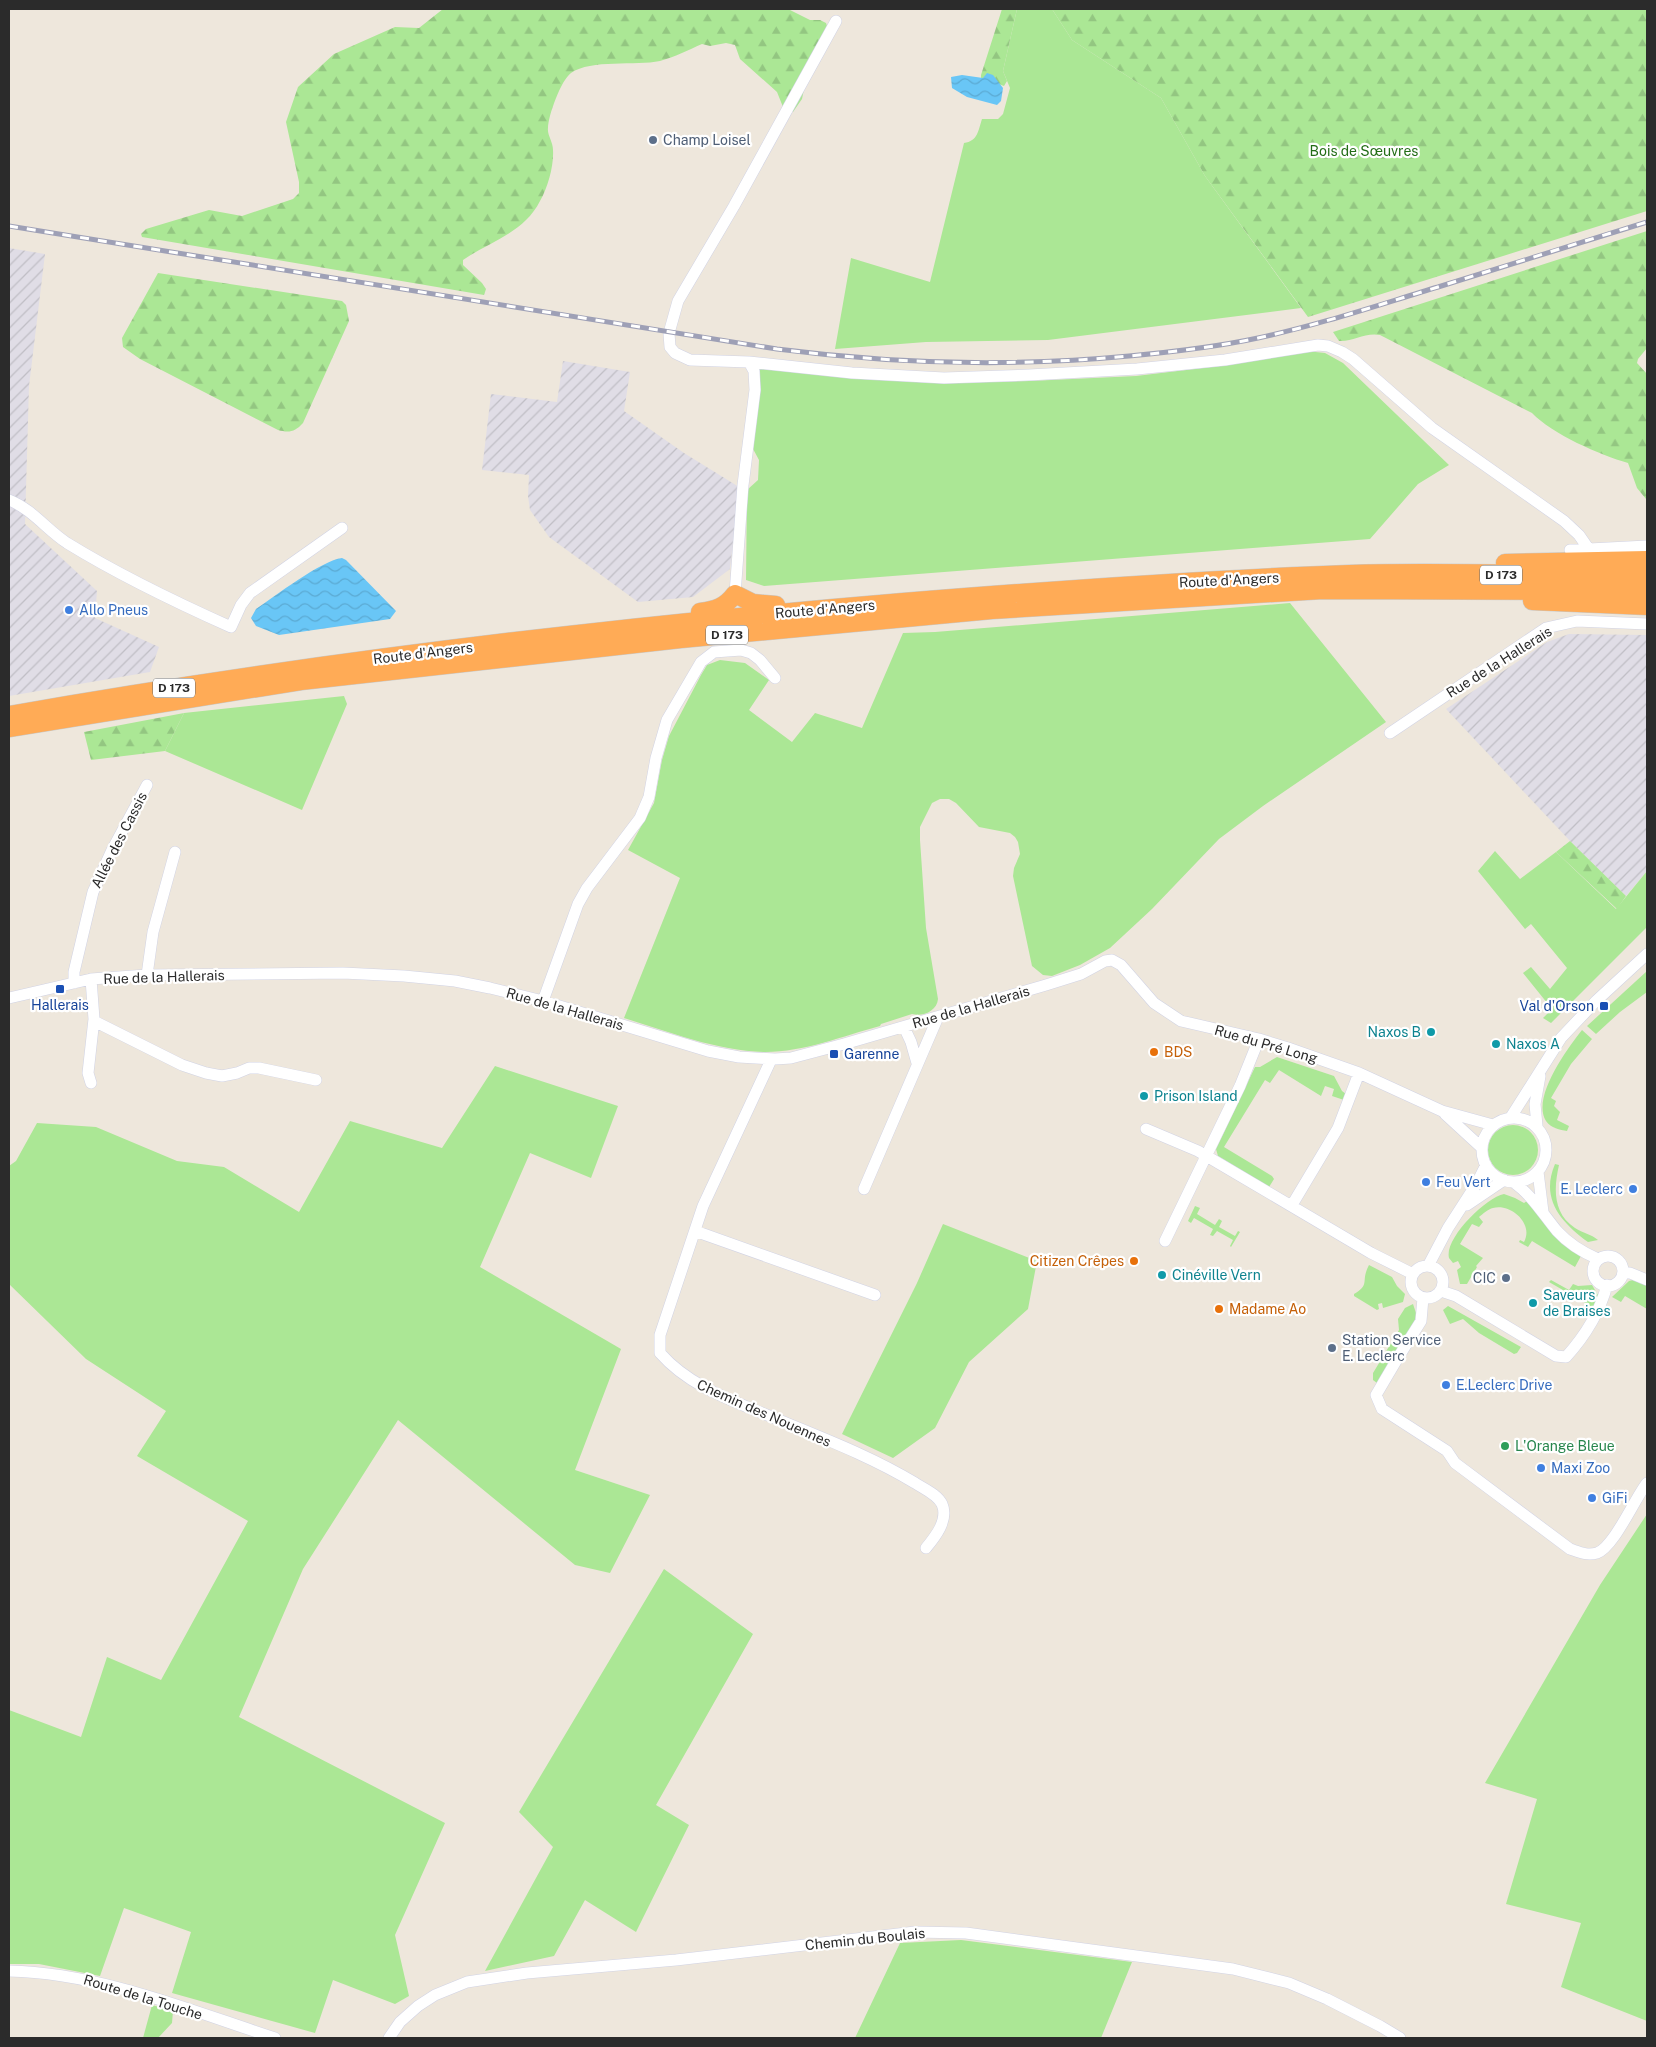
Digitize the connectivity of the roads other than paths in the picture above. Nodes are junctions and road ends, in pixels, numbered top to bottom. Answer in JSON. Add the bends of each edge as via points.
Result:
{"nodes":[{"id":1,"x":836,"y":21,"type":"dead end"},
{"id":2,"x":750,"y":362,"type":"junction"},
{"id":3,"x":9,"y":500,"type":"edge"},
{"id":4,"x":342,"y":528,"type":"dead end"},
{"id":5,"x":1647,"y":546,"type":"edge"},
{"id":6,"x":1588,"y":548,"type":"junction"},
{"id":7,"x":1570,"y":550,"type":"dead end"},
{"id":8,"x":1647,"y":560,"type":"edge"},
{"id":9,"x":1356,"y":574,"type":"junction"},
{"id":10,"x":1647,"y":576,"type":"edge"},
{"id":11,"x":1450,"y":590,"type":"junction"},
{"id":12,"x":1647,"y":591,"type":"edge"},
{"id":13,"x":735,"y":594,"type":"junction"},
{"id":14,"x":1647,"y":606,"type":"edge"},
{"id":15,"x":816,"y":609,"type":"junction"},
{"id":16,"x":1647,"y":624,"type":"edge"},
{"id":17,"x":616,"y":630,"type":"junction"},
{"id":18,"x":774,"y":678,"type":"dead end"},
{"id":19,"x":108,"y":697,"type":"junction"},
{"id":20,"x":9,"y":704,"type":"edge"},
{"id":21,"x":9,"y":714,"type":"edge"},
{"id":22,"x":9,"y":728,"type":"edge"},
{"id":23,"x":1390,"y":732,"type":"dead end"},
{"id":24,"x":147,"y":785,"type":"dead end"},
{"id":25,"x":175,"y":852,"type":"dead end"},
{"id":26,"x":1647,"y":954,"type":"edge"},
{"id":27,"x":1105,"y":961,"type":"joint"},
{"id":28,"x":147,"y":975,"type":"junction"},
{"id":29,"x":91,"y":979,"type":"junction"},
{"id":30,"x":74,"y":983,"type":"junction"},
{"id":31,"x":9,"y":998,"type":"edge"},
{"id":32,"x":543,"y":1001,"type":"junction"},
{"id":33,"x":938,"y":1017,"type":"junction"},
{"id":34,"x":94,"y":1019,"type":"junction"},
{"id":35,"x":904,"y":1027,"type":"junction"},
{"id":36,"x":1259,"y":1039,"type":"junction"},
{"id":37,"x":771,"y":1060,"type":"junction"},
{"id":38,"x":917,"y":1063,"type":"junction"},
{"id":39,"x":1541,"y":1069,"type":"junction"},
{"id":40,"x":1359,"y":1073,"type":"junction"},
{"id":41,"x":316,"y":1080,"type":"dead end"},
{"id":42,"x":91,"y":1082,"type":"dead end"},
{"id":43,"x":1442,"y":1111,"type":"junction"},
{"id":44,"x":1511,"y":1117,"type":"junction"},
{"id":45,"x":1493,"y":1126,"type":"junction"},
{"id":46,"x":1537,"y":1126,"type":"junction"},
{"id":47,"x":1146,"y":1129,"type":"dead end"},
{"id":48,"x":1482,"y":1148,"type":"junction"},
{"id":49,"x":1207,"y":1156,"type":"junction"},
{"id":50,"x":1486,"y":1165,"type":"junction"},
{"id":51,"x":1538,"y":1172,"type":"junction"},
{"id":52,"x":1509,"y":1181,"type":"junction"},
{"id":53,"x":864,"y":1189,"type":"dead end"},
{"id":54,"x":1292,"y":1205,"type":"junction"},
{"id":55,"x":1461,"y":1208,"type":"junction"},
{"id":56,"x":1543,"y":1212,"type":"junction"},
{"id":57,"x":695,"y":1231,"type":"junction"},
{"id":58,"x":1165,"y":1241,"type":"dead end"},
{"id":59,"x":1598,"y":1259,"type":"junction"},
{"id":60,"x":1428,"y":1266,"type":"junction"},
{"id":61,"x":1623,"y":1273,"type":"junction"},
{"id":62,"x":1412,"y":1274,"type":"junction"},
{"id":63,"x":1647,"y":1280,"type":"edge"},
{"id":64,"x":1607,"y":1286,"type":"junction"},
{"id":65,"x":1441,"y":1291,"type":"junction"},
{"id":66,"x":875,"y":1295,"type":"dead end"},
{"id":67,"x":1423,"y":1298,"type":"junction"},
{"id":68,"x":1647,"y":1482,"type":"edge"},
{"id":69,"x":926,"y":1548,"type":"dead end"},
{"id":70,"x":9,"y":1971,"type":"edge"},
{"id":71,"x":275,"y":2038,"type":"edge"},
{"id":72,"x":389,"y":2038,"type":"edge"},
{"id":73,"x":1400,"y":2038,"type":"edge"}],
"edges":[{"from":1,"to":2,"type":"street","via":[[678,301],[669,332],[672,350],[690,360]]},
{"from":2,"to":6,"type":"street","via":[[852,373],[953,378],[1137,369],[1226,360],[1305,346],[1328,346],[1353,360],[1432,428],[1564,521]]},
{"from":2,"to":13,"type":"street","via":[[755,390]]},
{"from":3,"to":4,"type":"street","via":[[65,542],[96,560],[185,607],[231,627],[250,593]]},
{"from":5,"to":6,"type":"street"},
{"from":6,"to":7,"type":"street"},
{"from":8,"to":9,"type":"highway","via":[[1373,567]]},
{"from":9,"to":10,"type":"highway","name":"Route d'Angers","number":"D 173"},
{"from":9,"to":15,"type":"highway","name":"Route d'Angers","number":"D 173","via":[[1100,587]]},
{"from":11,"to":12,"type":"highway","name":"Route d'Angers","number":"D 173"},
{"from":11,"to":14,"type":"highway","via":[[1472,597],[1512,601]]},
{"from":11,"to":22,"type":"highway","name":"Route d'Angers","number":"D 173","via":[[1260,592],[992,610],[681,639],[301,681]]},
{"from":13,"to":15,"type":"highway","via":[[753,603],[796,604]]},
{"from":13,"to":17,"type":"highway","via":[[725,606],[713,610],[629,621]]},
{"from":15,"to":17,"type":"highway","name":"Route d'Angers","number":"D 173"},
{"from":16,"to":23,"type":"street","name":"Rue de la Hallerais","via":[[1577,621],[1546,628]]},
{"from":17,"to":19,"type":"highway","name":"Route d'Angers","number":"D 173"},
{"from":18,"to":32,"type":"street","via":[[751,653],[714,652],[701,662],[662,732],[649,797],[640,818],[578,904]]},
{"from":19,"to":20,"type":"highway","via":[[80,695]]},
{"from":19,"to":21,"type":"highway","name":"Route d'Angers","number":"D 173"},
{"from":24,"to":30,"type":"street","name":"Allée des Cassis","via":[[93,892]]},
{"from":25,"to":28,"type":"street","via":[[153,932]]},
{"from":26,"to":39,"type":"street","via":[[1572,1026]]},
{"from":27,"to":33,"type":"street","name":"Rue de la Hallerais","via":[[1080,974]]},
{"from":27,"to":36,"type":"street","name":"Rue du Pré Long","via":[[1118,962],[1154,1003],[1181,1021]]},
{"from":28,"to":29,"type":"street","name":"Rue de la Hallerais"},
{"from":28,"to":32,"type":"street","name":"Rue de la Hallerais","via":[[346,973],[404,976],[472,984]]},
{"from":29,"to":30,"type":"street","name":"Rue de la Hallerais"},
{"from":29,"to":34,"type":"street"},
{"from":30,"to":31,"type":"street","name":"Rue de la Hallerais"},
{"from":32,"to":37,"type":"street","name":"Rue de la Hallerais","via":[[708,1051]]},
{"from":33,"to":35,"type":"street","name":"Rue de la Hallerais"},
{"from":33,"to":38,"type":"street"},
{"from":34,"to":41,"type":"street","via":[[99,1025],[175,1062],[206,1073],[222,1076],[259,1068]]},
{"from":34,"to":42,"type":"street","via":[[88,1073]]},
{"from":35,"to":37,"type":"street","name":"Rue de la Hallerais","via":[[791,1058]]},
{"from":35,"to":38,"type":"street"},
{"from":36,"to":40,"type":"street","name":"Rue du Pré Long"},
{"from":36,"to":49,"type":"street"},
{"from":37,"to":57,"type":"street","name":"Chemin des Nouennes","via":[[703,1206]]},
{"from":38,"to":53,"type":"street"},
{"from":39,"to":44,"type":"street"},
{"from":39,"to":46,"type":"street","via":[[1535,1104]]},
{"from":40,"to":43,"type":"street","name":"Rue du Pré Long"},
{"from":40,"to":54,"type":"street","via":[[1338,1128]]},
{"from":43,"to":45,"type":"street","name":"Rue du Pré Long"},
{"from":43,"to":48,"type":"street","name":"Rue du Pré Long"},
{"from":44,"to":45,"type":"street"},
{"from":44,"to":46,"type":"street"},
{"from":45,"to":48,"type":"street","via":[[1487,1132]]},
{"from":46,"to":51,"type":"street","via":[[1546,1149],[1544,1163]]},
{"from":47,"to":49,"type":"street"},
{"from":48,"to":50,"type":"street"},
{"from":49,"to":54,"type":"street"},
{"from":49,"to":58,"type":"street"},
{"from":50,"to":52,"type":"street","via":[[1497,1177]]},
{"from":50,"to":55,"type":"street"},
{"from":51,"to":52,"type":"street","via":[[1530,1178]]},
{"from":51,"to":56,"type":"street"},
{"from":52,"to":55,"type":"street"},
{"from":52,"to":56,"type":"street","via":[[1522,1188]]},
{"from":54,"to":62,"type":"street"},
{"from":55,"to":60,"type":"street"},
{"from":56,"to":59,"type":"street","via":[[1558,1232]]},
{"from":57,"to":66,"type":"street"},
{"from":57,"to":69,"type":"street","name":"Chemin des Nouennes","via":[[660,1335],[660,1353],[696,1384],[890,1468],[935,1496],[944,1512],[942,1523]]},
{"from":59,"to":61,"type":"street","via":[[1615,1257]]},
{"from":59,"to":64,"type":"street","via":[[1593,1270],[1595,1277]]},
{"from":60,"to":62,"type":"street","via":[[1420,1267]]},
{"from":60,"to":65,"type":"street","via":[[1436,1268],[1442,1275]]},
{"from":61,"to":63,"type":"street"},
{"from":61,"to":64,"type":"street","via":[[1618,1282]]},
{"from":62,"to":67,"type":"street","via":[[1410,1286]]},
{"from":64,"to":65,"type":"street","via":[[1596,1313],[1578,1344],[1566,1357],[1556,1356],[1456,1296]]},
{"from":65,"to":67,"type":"street","via":[[1434,1297]]},
{"from":67,"to":68,"type":"street","via":[[1422,1321],[1376,1395],[1382,1408],[1447,1451],[1455,1463],[1570,1550],[1585,1555],[1598,1553],[1611,1542]]},
{"from":70,"to":71,"type":"street","name":"Route de la Touche","via":[[41,1972],[106,1984]]},
{"from":72,"to":73,"type":"street","name":"Chemin du Boulais","via":[[400,2022],[418,2006],[467,1982],[915,1932],[966,1933],[1232,1969],[1289,1983],[1327,1999]]}]}
